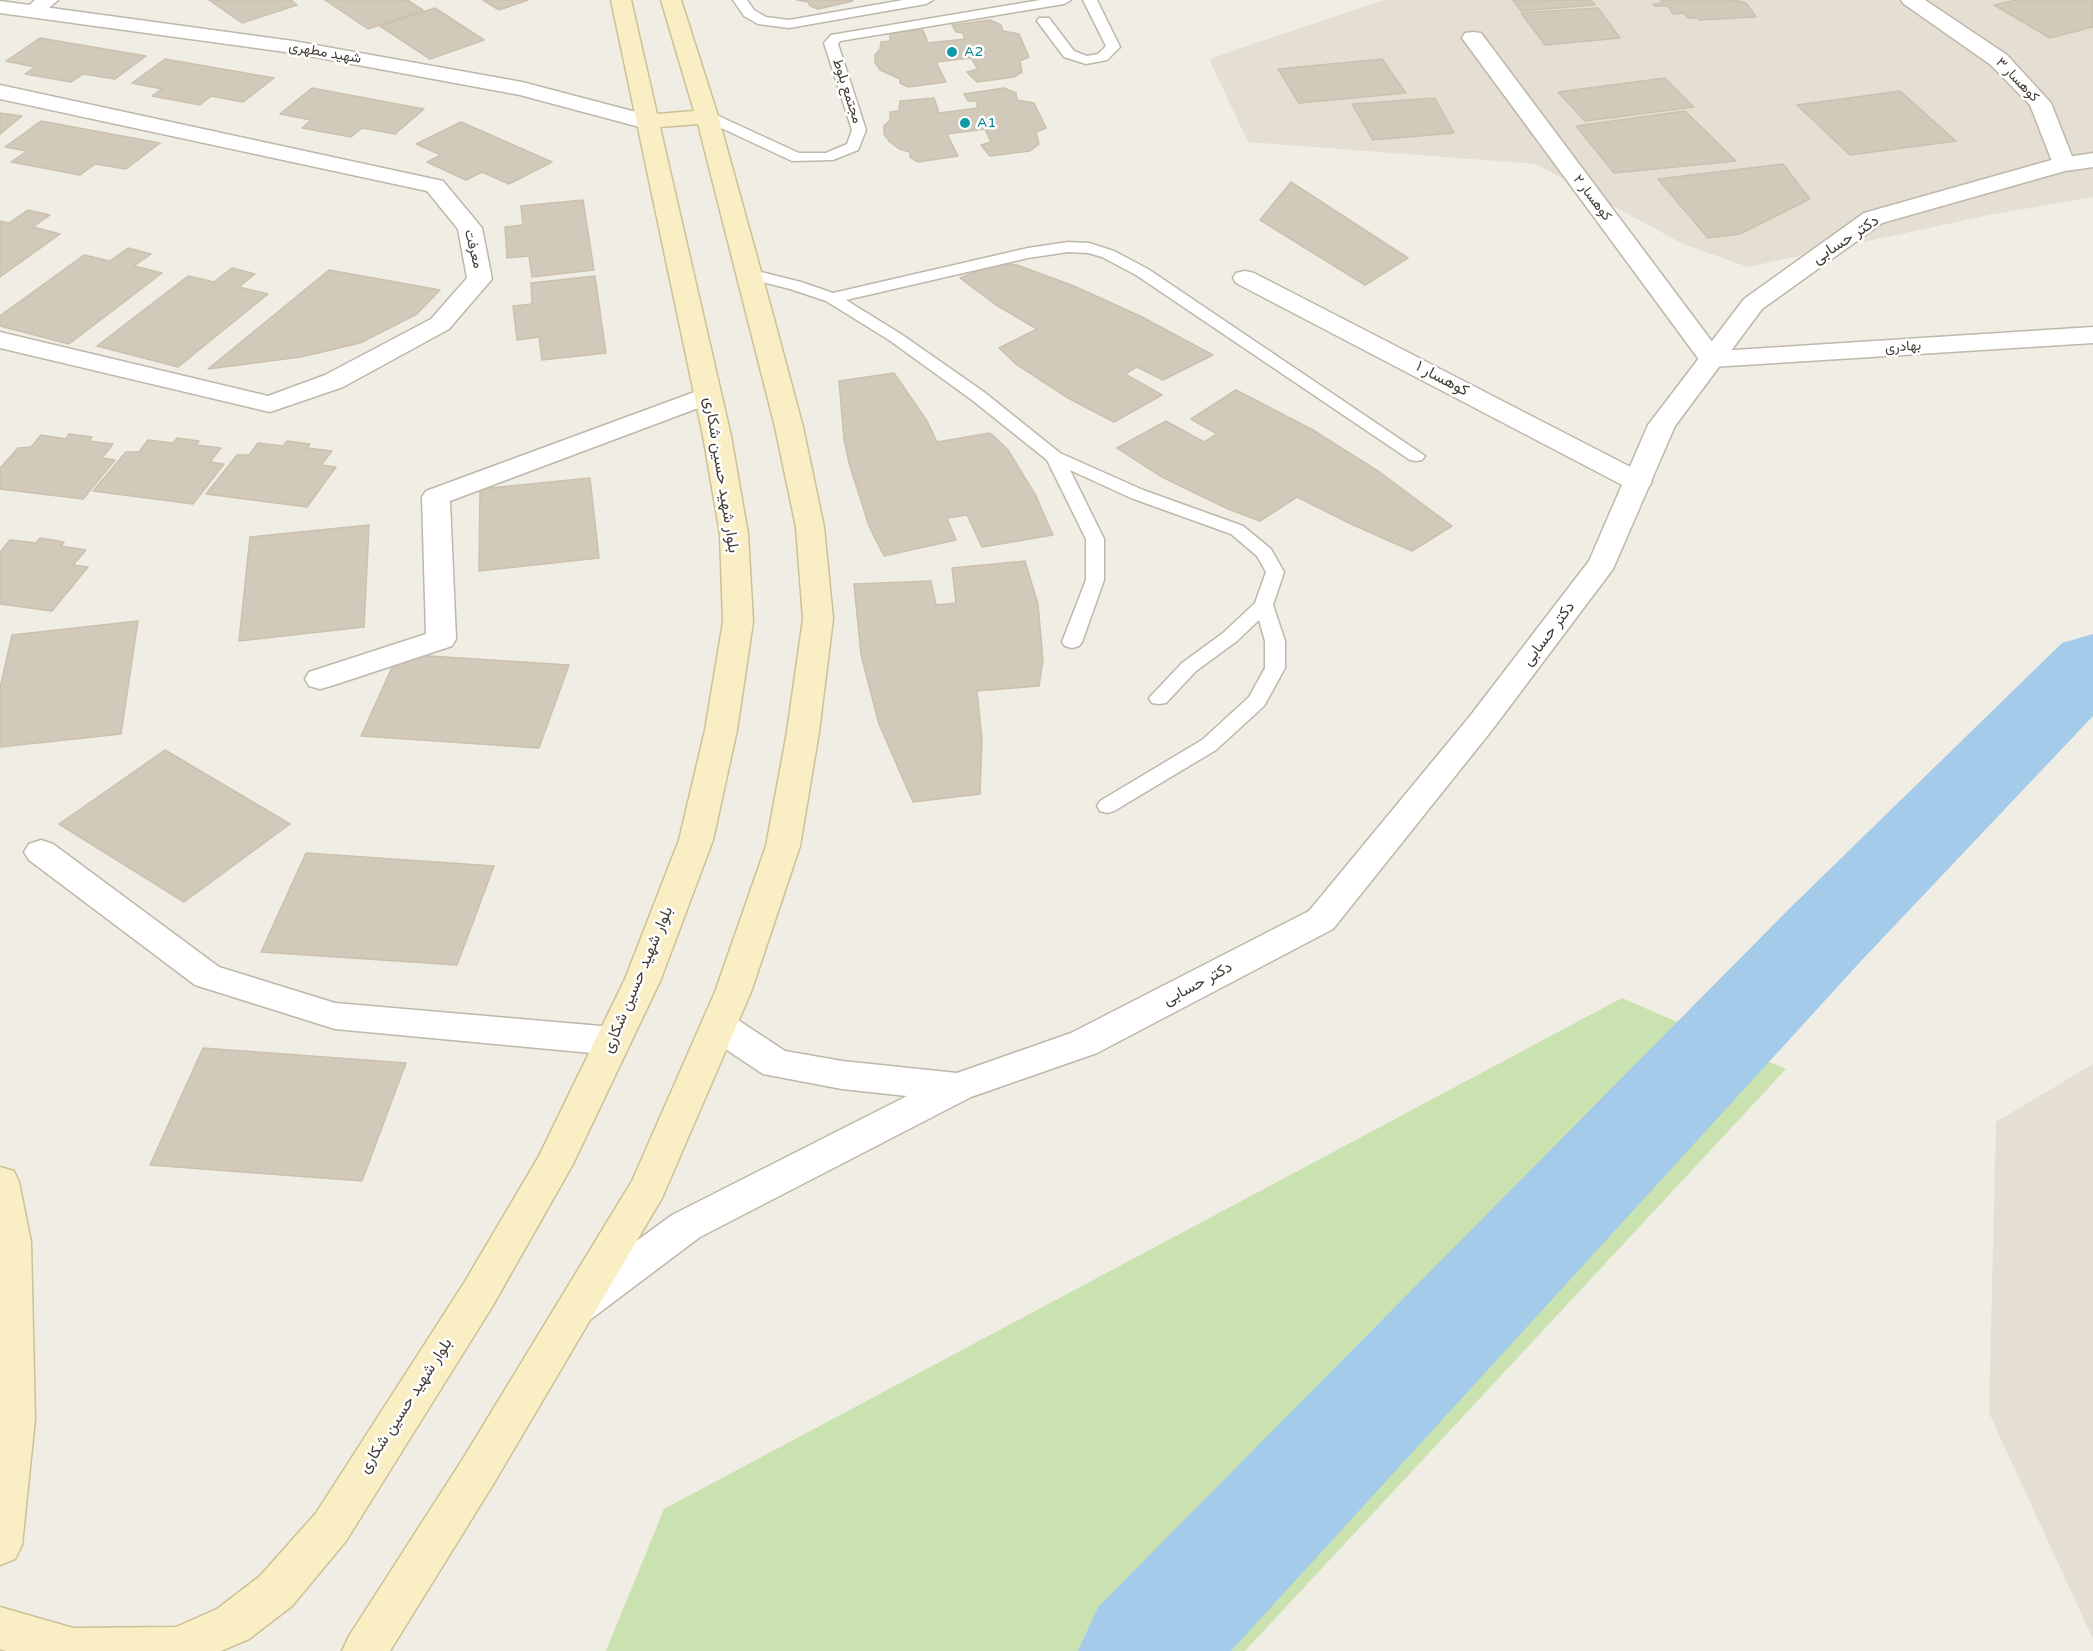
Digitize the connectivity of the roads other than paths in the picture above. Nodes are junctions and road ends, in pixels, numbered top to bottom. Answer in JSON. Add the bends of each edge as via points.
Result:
{"nodes":[{"id":1,"x":621,"y":0,"type":"edge"},
{"id":2,"x":671,"y":0,"type":"edge"},
{"id":3,"x":740,"y":0,"type":"edge"},
{"id":4,"x":926,"y":0,"type":"edge"},
{"id":5,"x":1064,"y":0,"type":"edge"},
{"id":6,"x":1090,"y":0,"type":"edge"},
{"id":7,"x":1911,"y":0,"type":"edge"},
{"id":8,"x":0,"y":6,"type":"edge"},
{"id":9,"x":41,"y":6,"type":"edge"},
{"id":10,"x":1044,"y":21,"type":"dead end"},
{"id":11,"x":1473,"y":38,"type":"dead end"},
{"id":12,"x":0,"y":92,"type":"edge"},
{"id":13,"x":707,"y":116,"type":"junction"},
{"id":14,"x":647,"y":122,"type":"junction"},
{"id":15,"x":2093,"y":160,"type":"edge"},
{"id":16,"x":2063,"y":164,"type":"junction"},
{"id":17,"x":749,"y":274,"type":"junction"},
{"id":18,"x":1245,"y":278,"type":"dead end"},
{"id":19,"x":832,"y":298,"type":"junction"},
{"id":20,"x":2093,"y":335,"type":"edge"},
{"id":21,"x":0,"y":340,"type":"edge"},
{"id":22,"x":1712,"y":359,"type":"junction"},
{"id":23,"x":708,"y":395,"type":"junction"},
{"id":24,"x":1416,"y":456,"type":"dead end"},
{"id":25,"x":1054,"y":457,"type":"junction"},
{"id":26,"x":1638,"y":482,"type":"junction"},
{"id":27,"x":1264,"y":605,"type":"junction"},
{"id":28,"x":1072,"y":642,"type":"dead end"},
{"id":29,"x":320,"y":679,"type":"dead end"},
{"id":30,"x":1159,"y":698,"type":"dead end"},
{"id":31,"x":1107,"y":806,"type":"dead end"},
{"id":32,"x":41,"y":852,"type":"dead end"},
{"id":33,"x":718,"y":1026,"type":"junction"},
{"id":34,"x":613,"y":1041,"type":"junction"},
{"id":35,"x":958,"y":1087,"type":"junction"},
{"id":36,"x":0,"y":1182,"type":"edge"},
{"id":37,"x":573,"y":1310,"type":"junction"},
{"id":38,"x":0,"y":1545,"type":"edge"},
{"id":39,"x":0,"y":1628,"type":"edge"},
{"id":40,"x":175,"y":1650,"type":"edge"},
{"id":41,"x":364,"y":1651,"type":"edge"}],
"edges":[{"from":1,"to":14,"type":"main road","name":"بلوار شهید حسین شکاری"},
{"from":2,"to":13,"type":"main road"},
{"from":3,"to":4,"type":"lane","via":[[749,13],[763,21],[789,24]]},
{"from":5,"to":13,"type":"lane","name":"مجتمع بلوط","via":[[836,38],[831,42],[859,130],[854,147],[828,157],[797,158]]},
{"from":6,"to":10,"type":"lane","via":[[1113,48],[1102,57],[1086,60],[1069,54]]},
{"from":7,"to":16,"type":"street","name":"کوهسار ۳","via":[[2000,60],[2040,103]]},
{"from":8,"to":9,"type":"street","name":"شهید مطهری"},
{"from":9,"to":14,"type":"street","name":"شهید مطهری","via":[[522,89]]},
{"from":11,"to":22,"type":"street","name":"کوهسار ۲"},
{"from":12,"to":21,"type":"street","name":"معرفت","via":[[435,186],[470,228],[480,279],[440,324],[334,381],[270,404]]},
{"from":13,"to":14,"type":"main road"},
{"from":13,"to":17,"type":"main road"},
{"from":14,"to":23,"type":"main road","name":"بلوار شهید حسین شکاری"},
{"from":15,"to":16,"type":"street","name":"دکتر حسابی"},
{"from":16,"to":22,"type":"street","name":"دکتر حسابی","via":[[1874,218],[1754,304]]},
{"from":17,"to":19,"type":"lane"},
{"from":17,"to":33,"type":"main road","via":[[789,427],[810,527],[818,619],[804,732],[783,846]]},
{"from":18,"to":26,"type":"street","name":"کوهسار ۱"},
{"from":19,"to":24,"type":"lane","via":[[1028,253],[1089,248],[1142,272]]},
{"from":19,"to":25,"type":"lane","via":[[969,389]]},
{"from":20,"to":22,"type":"street","name":"بهادری"},
{"from":22,"to":26,"type":"street","name":"دکتر حسابی","via":[[1662,425]]},
{"from":23,"to":29,"type":"street","via":[[436,497],[441,639]]},
{"from":23,"to":34,"type":"main road","name":"بلوار شهید حسین شکاری","via":[[734,534],[738,622],[721,730],[696,840],[643,979]]},
{"from":25,"to":27,"type":"lane","via":[[1137,494],[1237,530],[1264,553],[1275,572]]},
{"from":25,"to":28,"type":"lane","via":[[1095,539],[1095,580]]},
{"from":26,"to":35,"type":"street","name":"دکتر حسابی","via":[[1603,562],[1481,723],[1321,920],[1084,1043]]},
{"from":27,"to":30,"type":"lane","via":[[1230,637],[1189,667]]},
{"from":27,"to":31,"type":"lane","via":[[1275,641],[1275,668],[1257,701],[1209,745]]},
{"from":32,"to":34,"type":"street","via":[[207,976],[335,1016]]},
{"from":33,"to":35,"type":"street","via":[[776,1064]]},
{"from":33,"to":37,"type":"main road","via":[[648,1186]]},
{"from":34,"to":40,"type":"main road","name":"بلوار شهید حسین شکاری","via":[[554,1164],[330,1527],[276,1591],[233,1624]]},
{"from":35,"to":37,"type":"street","name":"دکتر حسابی","via":[[686,1226]]},
{"from":36,"to":38,"type":"main road","via":[[10,1242],[14,1419]]},
{"from":37,"to":41,"type":"main road","via":[[479,1470]]},
{"from":39,"to":40,"type":"main road","name":"بلوار شهید حسین شکاری","via":[[73,1649]]}]}
